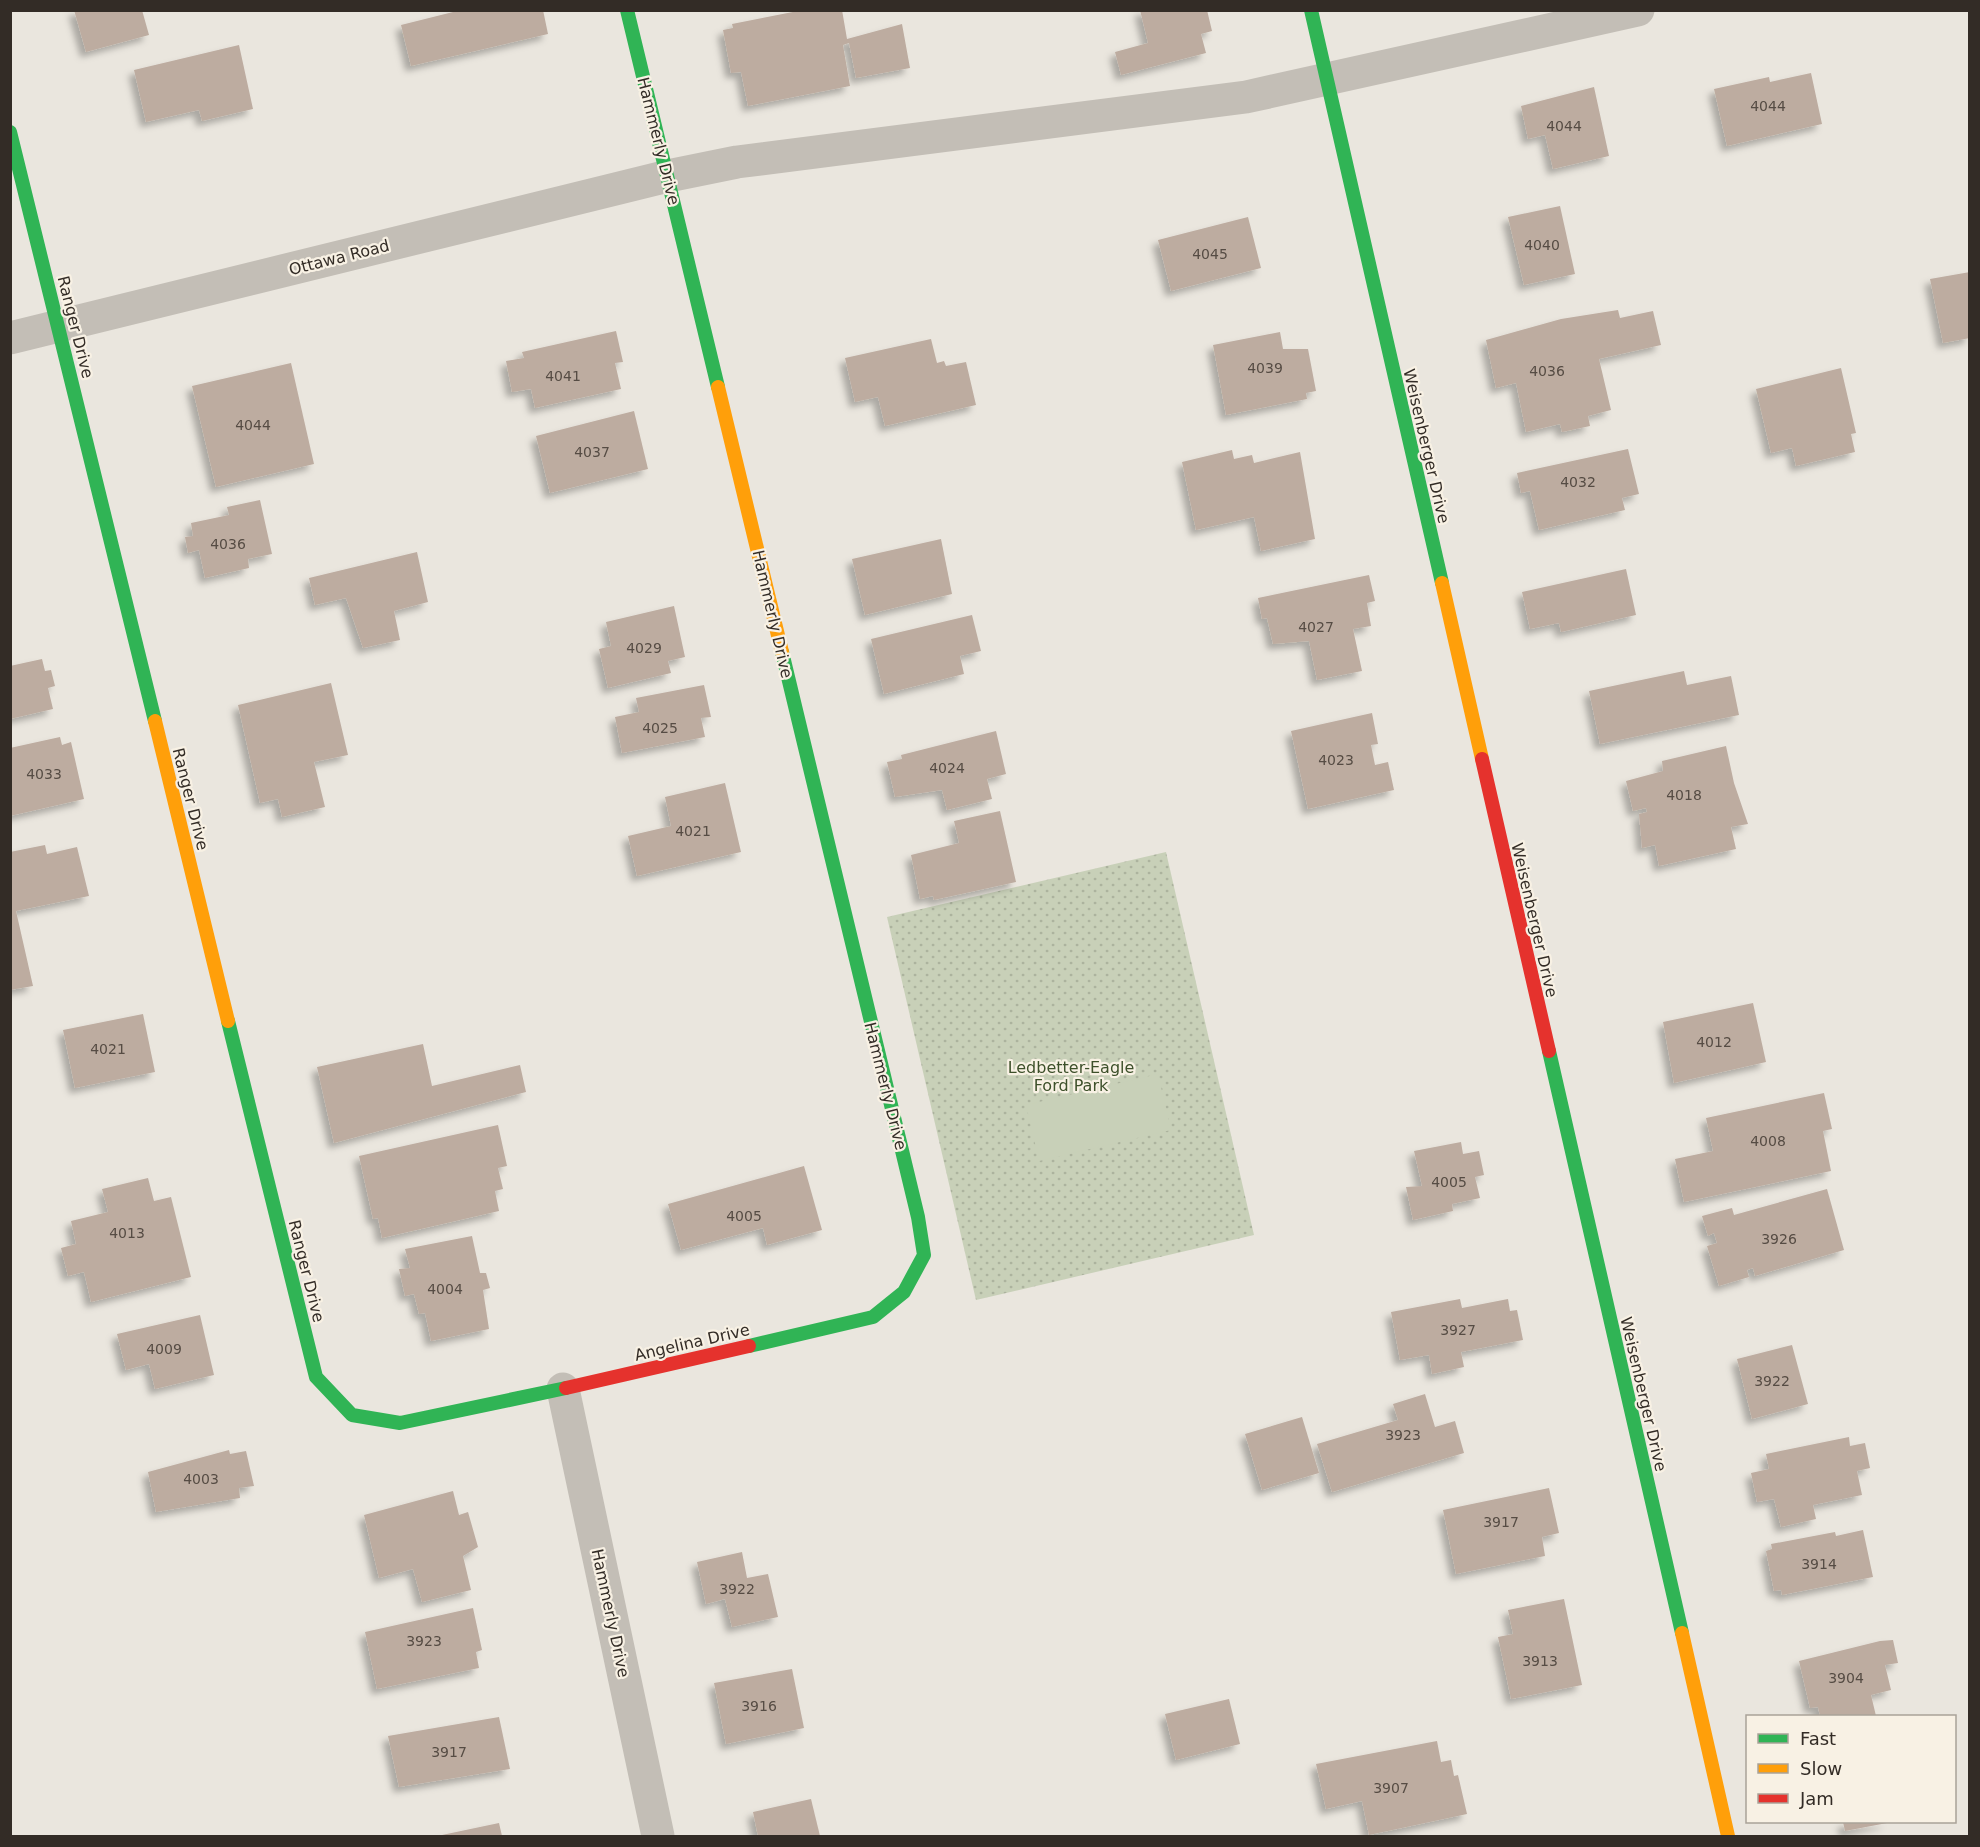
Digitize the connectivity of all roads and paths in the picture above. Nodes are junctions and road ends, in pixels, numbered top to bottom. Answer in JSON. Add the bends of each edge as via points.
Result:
{"nodes":[{"id":1,"x":627,"y":10,"type":"edge"},
{"id":2,"x":1311,"y":10,"type":"edge"},
{"id":3,"x":1638,"y":10,"type":"edge"},
{"id":4,"x":1327,"y":81,"type":"junction"},
{"id":5,"x":10,"y":132,"type":"edge"},
{"id":6,"x":668,"y":176,"type":"junction"},
{"id":7,"x":58,"y":326,"type":"junction"},
{"id":8,"x":10,"y":338,"type":"edge"},
{"id":9,"x":918,"y":1217,"type":"joint"},
{"id":10,"x":563,"y":1389,"type":"junction"},
{"id":11,"x":400,"y":1424,"type":"joint"},
{"id":12,"x":658,"y":1836,"type":"edge"},
{"id":13,"x":1728,"y":1836,"type":"edge"}],
"edges":[{"from":1,"to":6,"type":"street","name":"Hammerly Drive"},
{"from":2,"to":4,"type":"street","name":"Weisenberger Drive"},
{"from":3,"to":4,"type":"street","name":"Ottawa Road"},
{"from":4,"to":6,"type":"street","name":"Ottawa Road","via":[[1246,98],[737,162]]},
{"from":4,"to":13,"type":"street","name":"Weisenberger Drive"},
{"from":5,"to":7,"type":"street","name":"Ranger Drive"},
{"from":6,"to":7,"type":"street","name":"Ottawa Road"},
{"from":6,"to":9,"type":"street","name":"Hammerly Drive"},
{"from":7,"to":8,"type":"street","name":"Ottawa Road"},
{"from":7,"to":11,"type":"street","name":"Ranger Drive","via":[[316,1377],[352,1415]]},
{"from":9,"to":10,"type":"street","name":"Angelina Drive","via":[[924,1255],[904,1292],[873,1317]]},
{"from":10,"to":11,"type":"street","name":"Angelina Drive"},
{"from":10,"to":12,"type":"street","name":"Hammerly Drive"}]}
